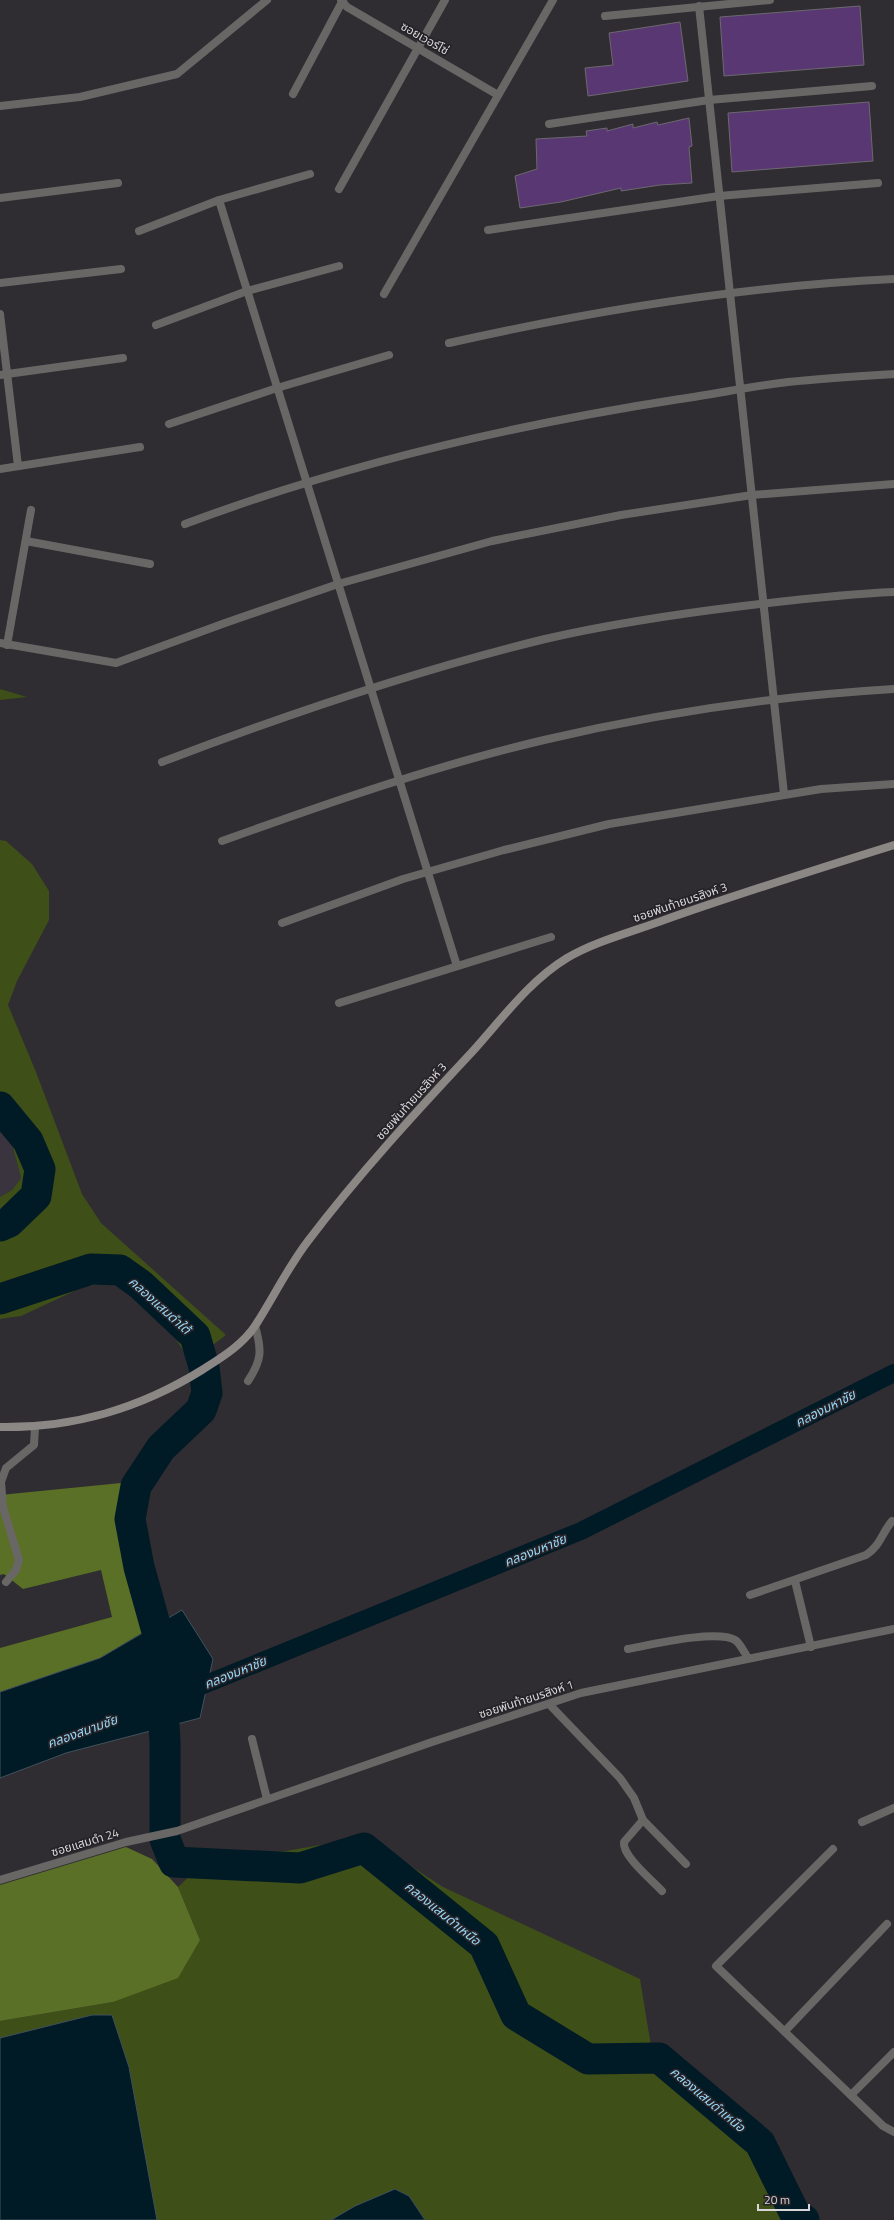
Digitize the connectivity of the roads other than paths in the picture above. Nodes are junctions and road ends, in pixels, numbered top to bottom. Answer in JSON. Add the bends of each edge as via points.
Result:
{"nodes":[{"id":1,"x":267,"y":0,"type":"edge"},
{"id":2,"x":342,"y":0,"type":"edge"},
{"id":3,"x":445,"y":0,"type":"edge"},
{"id":4,"x":553,"y":0,"type":"edge"},
{"id":5,"x":770,"y":0,"type":"edge"},
{"id":6,"x":699,"y":6,"type":"junction"},
{"id":7,"x":605,"y":16,"type":"dead end"},
{"id":8,"x":418,"y":48,"type":"junction"},
{"id":9,"x":872,"y":86,"type":"dead end"},
{"id":10,"x":293,"y":94,"type":"dead end"},
{"id":11,"x":498,"y":94,"type":"junction"},
{"id":12,"x":709,"y":100,"type":"junction"},
{"id":13,"x":0,"y":106,"type":"edge"},
{"id":14,"x":549,"y":124,"type":"dead end"},
{"id":15,"x":310,"y":174,"type":"dead end"},
{"id":16,"x":118,"y":183,"type":"dead end"},
{"id":17,"x":878,"y":183,"type":"dead end"},
{"id":18,"x":339,"y":189,"type":"dead end"},
{"id":19,"x":719,"y":196,"type":"junction"},
{"id":20,"x":0,"y":198,"type":"edge"},
{"id":21,"x":219,"y":200,"type":"junction"},
{"id":22,"x":488,"y":230,"type":"dead end"},
{"id":23,"x":139,"y":231,"type":"dead end"},
{"id":24,"x":339,"y":266,"type":"dead end"},
{"id":25,"x":121,"y":268,"type":"dead end"},
{"id":26,"x":894,"y":280,"type":"edge"},
{"id":27,"x":0,"y":283,"type":"edge"},
{"id":28,"x":247,"y":291,"type":"junction"},
{"id":29,"x":730,"y":293,"type":"junction"},
{"id":30,"x":384,"y":294,"type":"dead end"},
{"id":31,"x":0,"y":314,"type":"edge"},
{"id":32,"x":156,"y":325,"type":"dead end"},
{"id":33,"x":449,"y":343,"type":"dead end"},
{"id":34,"x":389,"y":355,"type":"dead end"},
{"id":35,"x":122,"y":358,"type":"dead end"},
{"id":36,"x":894,"y":374,"type":"edge"},
{"id":37,"x":4,"y":375,"type":"edge"},
{"id":38,"x":277,"y":388,"type":"junction"},
{"id":39,"x":740,"y":390,"type":"junction"},
{"id":40,"x":169,"y":424,"type":"dead end"},
{"id":41,"x":140,"y":447,"type":"dead end"},
{"id":42,"x":18,"y":466,"type":"junction"},
{"id":43,"x":0,"y":469,"type":"edge"},
{"id":44,"x":306,"y":482,"type":"junction"},
{"id":45,"x":894,"y":484,"type":"edge"},
{"id":46,"x":752,"y":495,"type":"junction"},
{"id":47,"x":31,"y":510,"type":"dead end"},
{"id":48,"x":185,"y":524,"type":"dead end"},
{"id":49,"x":26,"y":541,"type":"junction"},
{"id":50,"x":150,"y":564,"type":"dead end"},
{"id":51,"x":338,"y":584,"type":"junction"},
{"id":52,"x":894,"y":592,"type":"edge"},
{"id":53,"x":763,"y":603,"type":"junction"},
{"id":54,"x":4,"y":644,"type":"edge"},
{"id":55,"x":370,"y":688,"type":"junction"},
{"id":56,"x":894,"y":689,"type":"edge"},
{"id":57,"x":774,"y":699,"type":"junction"},
{"id":58,"x":162,"y":762,"type":"dead end"},
{"id":59,"x":399,"y":781,"type":"junction"},
{"id":60,"x":894,"y":784,"type":"edge"},
{"id":61,"x":784,"y":794,"type":"junction"},
{"id":62,"x":222,"y":841,"type":"dead end"},
{"id":63,"x":894,"y":846,"type":"edge"},
{"id":64,"x":428,"y":872,"type":"junction"},
{"id":65,"x":282,"y":922,"type":"dead end"},
{"id":66,"x":552,"y":937,"type":"dead end"},
{"id":67,"x":457,"y":966,"type":"junction"},
{"id":68,"x":340,"y":1003,"type":"dead end"},
{"id":69,"x":255,"y":1326,"type":"junction"},
{"id":70,"x":248,"y":1381,"type":"dead end"},
{"id":71,"x":0,"y":1427,"type":"edge"},
{"id":72,"x":35,"y":1427,"type":"junction"},
{"id":73,"x":892,"y":1521,"type":"dead end"},
{"id":74,"x":795,"y":1580,"type":"junction"},
{"id":75,"x":6,"y":1582,"type":"dead end"},
{"id":76,"x":750,"y":1595,"type":"dead end"},
{"id":77,"x":894,"y":1629,"type":"edge"},
{"id":78,"x":811,"y":1647,"type":"junction"},
{"id":79,"x":628,"y":1649,"type":"dead end"},
{"id":80,"x":748,"y":1658,"type":"junction"},
{"id":81,"x":549,"y":1704,"type":"junction"},
{"id":82,"x":252,"y":1739,"type":"dead end"},
{"id":83,"x":267,"y":1799,"type":"junction"},
{"id":84,"x":894,"y":1808,"type":"edge"},
{"id":85,"x":643,"y":1820,"type":"junction"},
{"id":86,"x":862,"y":1822,"type":"dead end"},
{"id":87,"x":177,"y":1831,"type":"joint"},
{"id":88,"x":833,"y":1849,"type":"dead end"},
{"id":89,"x":686,"y":1864,"type":"dead end"},
{"id":90,"x":0,"y":1880,"type":"edge"},
{"id":91,"x":662,"y":1890,"type":"dead end"},
{"id":92,"x":887,"y":1924,"type":"dead end"},
{"id":93,"x":785,"y":2032,"type":"junction"},
{"id":94,"x":894,"y":2052,"type":"edge"},
{"id":95,"x":851,"y":2095,"type":"junction"},
{"id":96,"x":894,"y":2132,"type":"edge"}],
"edges":[{"from":1,"to":13,"type":"street","via":[[178,74],[80,97]]},
{"from":2,"to":8,"type":"street","name":"ซอยเวอร์โซ่","via":[[347,7]]},
{"from":2,"to":10,"type":"street"},
{"from":3,"to":8,"type":"street"},
{"from":4,"to":11,"type":"street"},
{"from":5,"to":6,"type":"street"},
{"from":6,"to":7,"type":"street"},
{"from":6,"to":12,"type":"street"},
{"from":8,"to":11,"type":"street","name":"ซอยเวอร์โซ่"},
{"from":8,"to":18,"type":"street"},
{"from":9,"to":12,"type":"street"},
{"from":11,"to":30,"type":"street"},
{"from":12,"to":14,"type":"street"},
{"from":12,"to":19,"type":"street"},
{"from":15,"to":21,"type":"street"},
{"from":16,"to":20,"type":"street"},
{"from":17,"to":19,"type":"street"},
{"from":19,"to":22,"type":"street"},
{"from":19,"to":29,"type":"street"},
{"from":21,"to":23,"type":"street"},
{"from":21,"to":28,"type":"street"},
{"from":24,"to":28,"type":"street"},
{"from":25,"to":27,"type":"street"},
{"from":26,"to":29,"type":"street"},
{"from":28,"to":32,"type":"street"},
{"from":28,"to":38,"type":"street"},
{"from":29,"to":33,"type":"street","via":[[587,315]]},
{"from":29,"to":39,"type":"street"},
{"from":31,"to":37,"type":"street"},
{"from":34,"to":38,"type":"street"},
{"from":35,"to":37,"type":"street"},
{"from":36,"to":39,"type":"street","via":[[787,382]]},
{"from":37,"to":42,"type":"street"},
{"from":38,"to":40,"type":"street"},
{"from":38,"to":44,"type":"street"},
{"from":39,"to":44,"type":"street","via":[[549,422],[405,455]]},
{"from":39,"to":46,"type":"street"},
{"from":41,"to":42,"type":"street"},
{"from":42,"to":43,"type":"street"},
{"from":44,"to":48,"type":"street"},
{"from":44,"to":51,"type":"street"},
{"from":45,"to":46,"type":"street"},
{"from":46,"to":51,"type":"street","via":[[621,515],[492,541]]},
{"from":46,"to":53,"type":"street"},
{"from":47,"to":49,"type":"street"},
{"from":49,"to":50,"type":"street"},
{"from":49,"to":54,"type":"street"},
{"from":51,"to":54,"type":"street","via":[[116,664]]},
{"from":51,"to":55,"type":"street"},
{"from":52,"to":53,"type":"street"},
{"from":53,"to":55,"type":"street","via":[[689,613],[546,639]]},
{"from":53,"to":57,"type":"street"},
{"from":55,"to":58,"type":"street"},
{"from":55,"to":59,"type":"street"},
{"from":56,"to":57,"type":"street"},
{"from":57,"to":59,"type":"street","via":[[702,708],[544,740]]},
{"from":57,"to":61,"type":"street"},
{"from":59,"to":62,"type":"street","via":[[353,794]]},
{"from":59,"to":64,"type":"street"},
{"from":60,"to":61,"type":"street"},
{"from":61,"to":64,"type":"street","via":[[609,824]]},
{"from":63,"to":69,"type":"street","name":"ซอยพันท้ายนรสิงห์ 3","via":[[803,873],[647,926],[588,948],[549,971],[422,1106],[344,1196],[306,1243]]},
{"from":64,"to":65,"type":"street"},
{"from":64,"to":67,"type":"street"},
{"from":66,"to":67,"type":"street"},
{"from":67,"to":68,"type":"street"},
{"from":69,"to":70,"type":"street","via":[[261,1345],[260,1357]]},
{"from":69,"to":72,"type":"street","name":"ซอยพันท้ายนรสิงห์ 3","via":[[246,1338],[228,1353],[136,1405],[95,1417]]},
{"from":71,"to":72,"type":"street","name":"ซอยพันท้ายนรสิงห์ 3"},
{"from":72,"to":75,"type":"street","via":[[34,1445],[6,1468],[1,1482],[3,1507],[19,1560],[16,1570]]},
{"from":73,"to":74,"type":"street","via":[[885,1529],[876,1549],[866,1555]]},
{"from":74,"to":76,"type":"street"},
{"from":74,"to":78,"type":"street"},
{"from":77,"to":78,"type":"street","name":"ซอยพันท้ายนรสิงห์ 1"},
{"from":78,"to":80,"type":"street","name":"ซอยพันท้ายนรสิงห์ 1"},
{"from":79,"to":80,"type":"street","via":[[681,1640],[727,1636],[737,1641]]},
{"from":80,"to":81,"type":"street","name":"ซอยพันท้ายนรสิงห์ 1","via":[[581,1693]]},
{"from":81,"to":83,"type":"street","name":"ซอยพันท้ายนรสิงห์ 1"},
{"from":81,"to":85,"type":"street","via":[[620,1778],[634,1798]]},
{"from":82,"to":83,"type":"street"},
{"from":83,"to":87,"type":"street","name":"ซอยพันท้ายนรสิงห์ 1"},
{"from":84,"to":86,"type":"street"},
{"from":85,"to":89,"type":"street"},
{"from":85,"to":91,"type":"street","via":[[624,1842],[624,1847],[629,1856]]},
{"from":87,"to":90,"type":"street","name":"ซอยแสมดำ 24","via":[[126,1842]]},
{"from":88,"to":93,"type":"street","via":[[716,1966]]},
{"from":92,"to":93,"type":"street"},
{"from":93,"to":95,"type":"street"},
{"from":94,"to":95,"type":"street"},
{"from":95,"to":96,"type":"street","via":[[883,2126]]}]}
